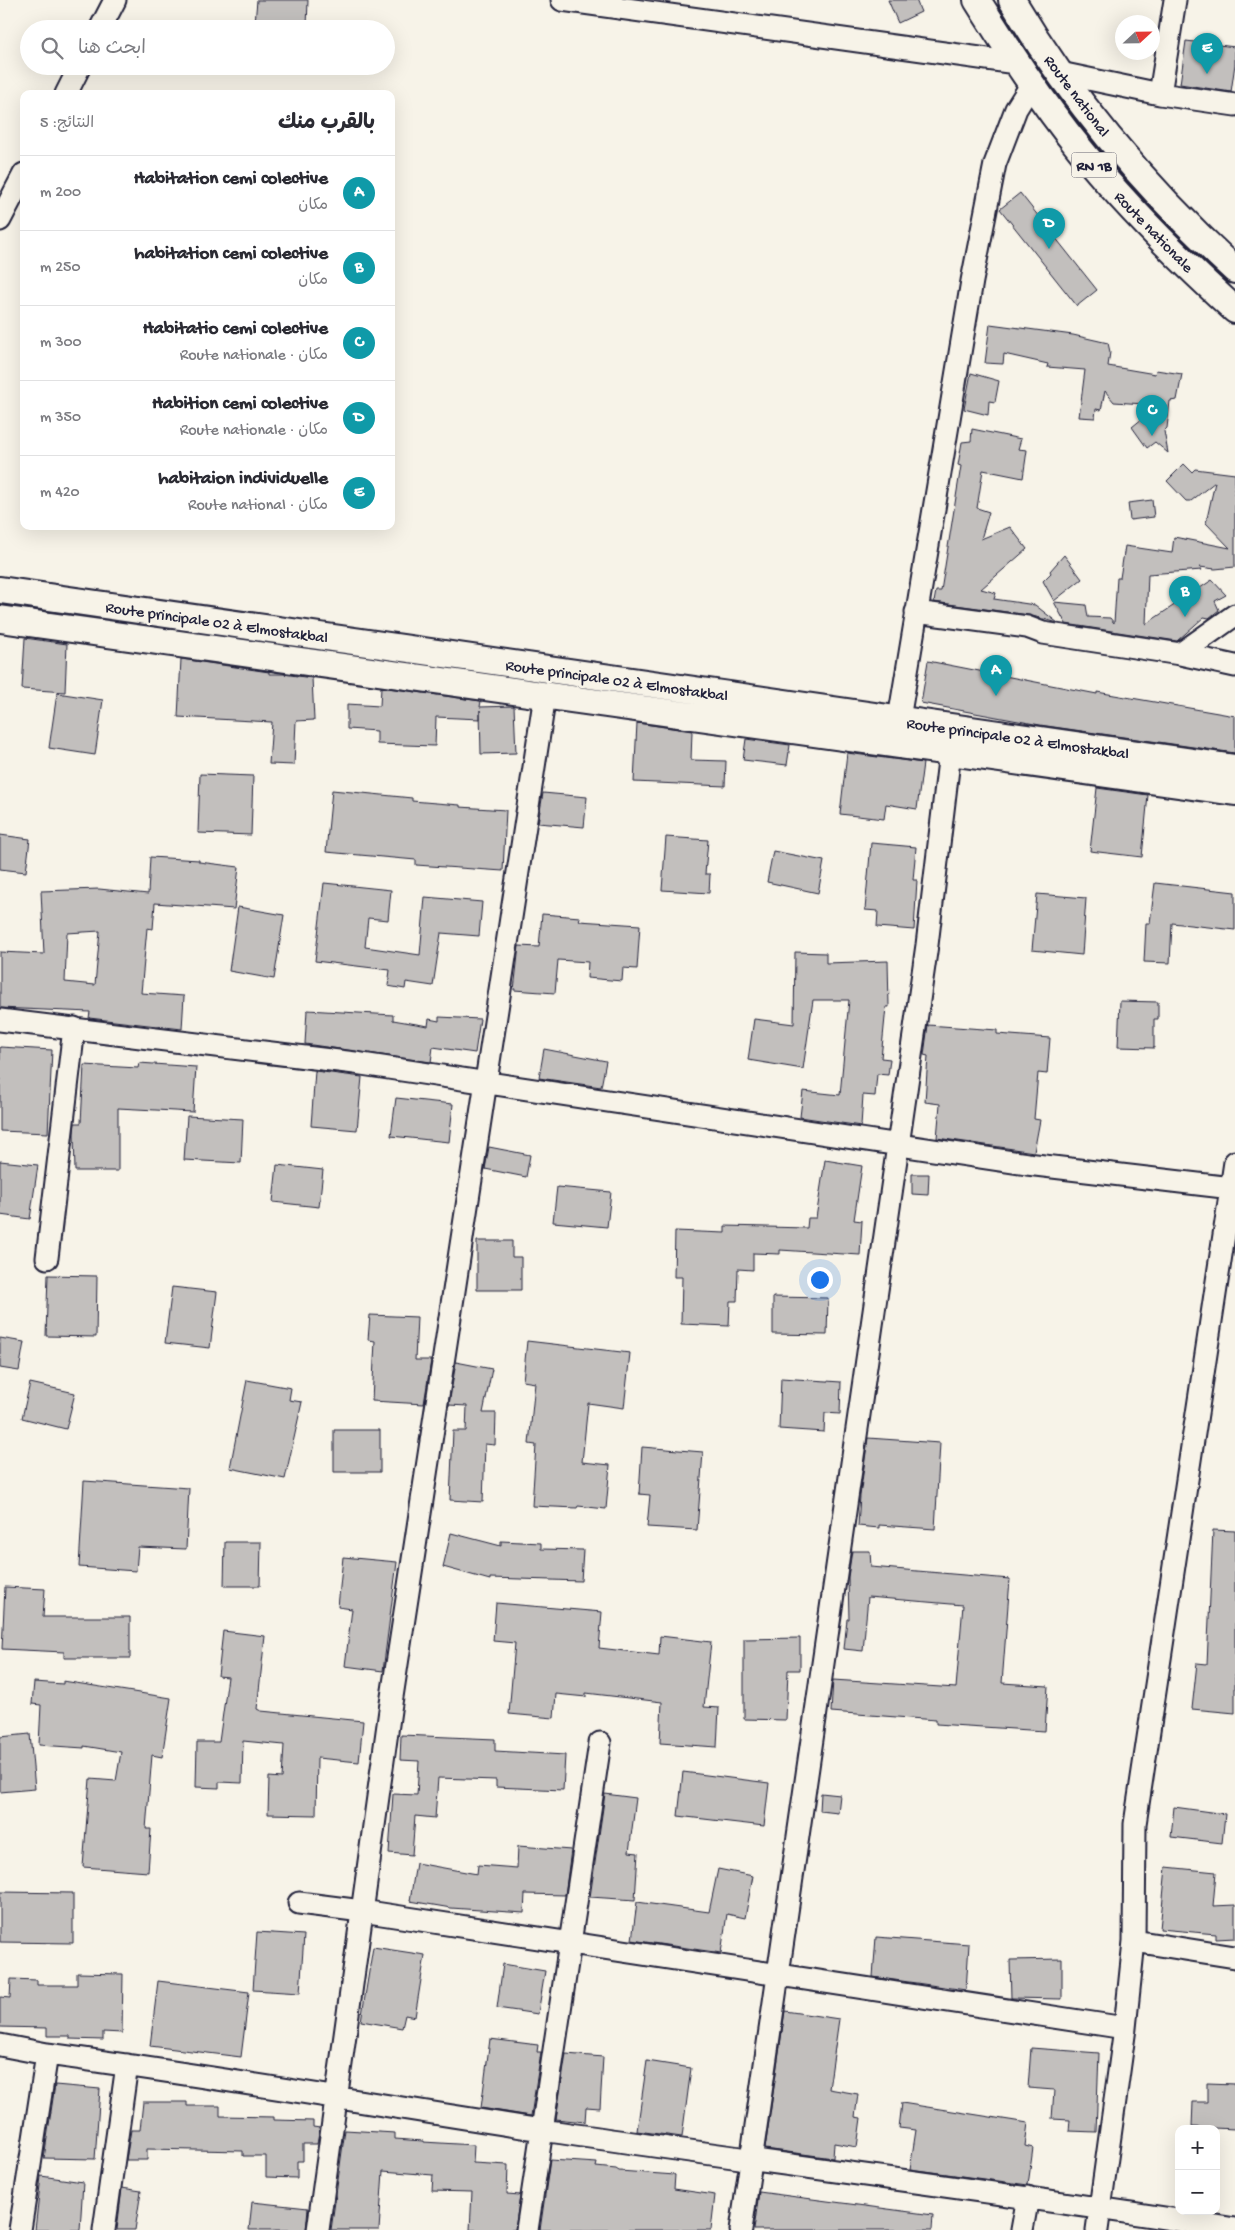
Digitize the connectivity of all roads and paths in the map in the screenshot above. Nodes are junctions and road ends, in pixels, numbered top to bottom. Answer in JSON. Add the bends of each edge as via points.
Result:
{"nodes":[{"id":1,"x":115,"y":0,"type":"edge"},
{"id":2,"x":562,"y":0,"type":"edge"},
{"id":3,"x":977,"y":0,"type":"edge"},
{"id":4,"x":1012,"y":0,"type":"edge"},
{"id":5,"x":1175,"y":0,"type":"edge"},
{"id":6,"x":588,"y":2,"type":"edge"},
{"id":7,"x":105,"y":20,"type":"edge"},
{"id":8,"x":1016,"y":63,"type":"junction"},
{"id":9,"x":1060,"y":73,"type":"junction"},
{"id":10,"x":76,"y":75,"type":"edge"},
{"id":11,"x":1031,"y":85,"type":"junction"},
{"id":12,"x":68,"y":90,"type":"edge"},
{"id":13,"x":1160,"y":94,"type":"junction"},
{"id":14,"x":1235,"y":105,"type":"edge"},
{"id":15,"x":20,"y":182,"type":"edge"},
{"id":16,"x":0,"y":220,"type":"edge"},
{"id":17,"x":1235,"y":270,"type":"edge"},
{"id":18,"x":1235,"y":310,"type":"edge"},
{"id":19,"x":0,"y":590,"type":"edge"},
{"id":20,"x":916,"y":612,"type":"junction"},
{"id":21,"x":1235,"y":615,"type":"edge"},
{"id":22,"x":0,"y":619,"type":"edge"},
{"id":23,"x":1180,"y":654,"type":"junction"},
{"id":24,"x":1235,"y":666,"type":"edge"},
{"id":25,"x":545,"y":695,"type":"junction"},
{"id":26,"x":899,"y":719,"type":"junction"},
{"id":27,"x":950,"y":752,"type":"junction"},
{"id":28,"x":1235,"y":768,"type":"edge"},
{"id":29,"x":1235,"y":792,"type":"edge"},
{"id":30,"x":0,"y":1020,"type":"edge"},
{"id":31,"x":74,"y":1028,"type":"junction"},
{"id":32,"x":486,"y":1083,"type":"junction"},
{"id":33,"x":898,"y":1144,"type":"junction"},
{"id":34,"x":1235,"y":1162,"type":"edge"},
{"id":35,"x":1232,"y":1188,"type":"junction"},
{"id":36,"x":48,"y":1258,"type":"dead end"},
{"id":37,"x":600,"y":1743,"type":"dead end"},
{"id":38,"x":299,"y":1903,"type":"dead end"},
{"id":39,"x":362,"y":1911,"type":"junction"},
{"id":40,"x":1134,"y":1942,"type":"junction"},
{"id":41,"x":570,"y":1943,"type":"junction"},
{"id":42,"x":1235,"y":1957,"type":"edge"},
{"id":43,"x":778,"y":1974,"type":"junction"},
{"id":44,"x":1125,"y":2028,"type":"junction"},
{"id":45,"x":0,"y":2044,"type":"edge"},
{"id":46,"x":46,"y":2054,"type":"junction"},
{"id":47,"x":127,"y":2065,"type":"junction"},
{"id":48,"x":336,"y":2096,"type":"junction"},
{"id":49,"x":542,"y":2130,"type":"junction"},
{"id":50,"x":751,"y":2159,"type":"junction"},
{"id":51,"x":1028,"y":2197,"type":"junction"},
{"id":52,"x":1101,"y":2208,"type":"junction"},
{"id":53,"x":1235,"y":2229,"type":"edge"},
{"id":54,"x":20,"y":2230,"type":"edge"},
{"id":55,"x":104,"y":2230,"type":"edge"},
{"id":56,"x":318,"y":2230,"type":"edge"},
{"id":57,"x":527,"y":2230,"type":"edge"},
{"id":58,"x":741,"y":2230,"type":"edge"},
{"id":59,"x":1022,"y":2230,"type":"edge"},
{"id":60,"x":1097,"y":2230,"type":"edge"}],
"edges":[{"from":1,"to":7,"type":"street"},
{"from":2,"to":6,"type":"street"},
{"from":3,"to":8,"type":"main road","name":"Route nationale","number":"RN 1B"},
{"from":4,"to":9,"type":"main road","name":"Route national"},
{"from":5,"to":13,"type":"street"},
{"from":6,"to":8,"type":"street"},
{"from":8,"to":11,"type":"main road","name":"Route nationale","number":"RN 1B"},
{"from":9,"to":13,"type":"street"},
{"from":9,"to":17,"type":"main road","name":"Route national","via":[[1154,190]]},
{"from":10,"to":12,"type":"street"},
{"from":11,"to":18,"type":"main road","name":"Route nationale","number":"RN 1B","via":[[1128,206]]},
{"from":11,"to":20,"type":"street","via":[[1016,109],[995,164]]},
{"from":13,"to":14,"type":"street"},
{"from":15,"to":16,"type":"street"},
{"from":19,"to":26,"type":"main road","name":"Route principale 02 à Elmostakbal"},
{"from":20,"to":23,"type":"street","via":[[1027,627],[1043,633]]},
{"from":20,"to":26,"type":"street"},
{"from":21,"to":23,"type":"street"},
{"from":22,"to":25,"type":"main road","name":"Route principale 02 à Elmostakbal"},
{"from":23,"to":24,"type":"street"},
{"from":25,"to":27,"type":"main road","name":"Route principale 02 à Elmostakbal"},
{"from":25,"to":32,"type":"street"},
{"from":26,"to":28,"type":"main road","name":"Route principale 02 à Elmostakbal"},
{"from":27,"to":29,"type":"main road","name":"Route principale 02 à Elmostakbal"},
{"from":27,"to":33,"type":"street","via":[[927,946]]},
{"from":30,"to":31,"type":"street"},
{"from":31,"to":32,"type":"street"},
{"from":31,"to":36,"type":"street"},
{"from":32,"to":33,"type":"street"},
{"from":32,"to":39,"type":"street"},
{"from":33,"to":35,"type":"street","via":[[1027,1164]]},
{"from":33,"to":43,"type":"street"},
{"from":34,"to":35,"type":"street"},
{"from":35,"to":40,"type":"street","via":[[1135,1824]]},
{"from":37,"to":41,"type":"street"},
{"from":38,"to":39,"type":"street"},
{"from":39,"to":41,"type":"street"},
{"from":39,"to":48,"type":"street"},
{"from":40,"to":42,"type":"street"},
{"from":40,"to":44,"type":"street"},
{"from":41,"to":43,"type":"street"},
{"from":41,"to":49,"type":"street"},
{"from":43,"to":44,"type":"street"},
{"from":43,"to":50,"type":"street"},
{"from":44,"to":52,"type":"street"},
{"from":45,"to":46,"type":"street"},
{"from":46,"to":47,"type":"street"},
{"from":46,"to":54,"type":"street"},
{"from":47,"to":48,"type":"street"},
{"from":47,"to":55,"type":"street"},
{"from":48,"to":49,"type":"street"},
{"from":48,"to":56,"type":"street"},
{"from":49,"to":50,"type":"street"},
{"from":49,"to":57,"type":"street"},
{"from":50,"to":51,"type":"street"},
{"from":50,"to":58,"type":"street"},
{"from":51,"to":52,"type":"street"},
{"from":51,"to":59,"type":"street"},
{"from":52,"to":53,"type":"street"},
{"from":52,"to":60,"type":"street"}]}
